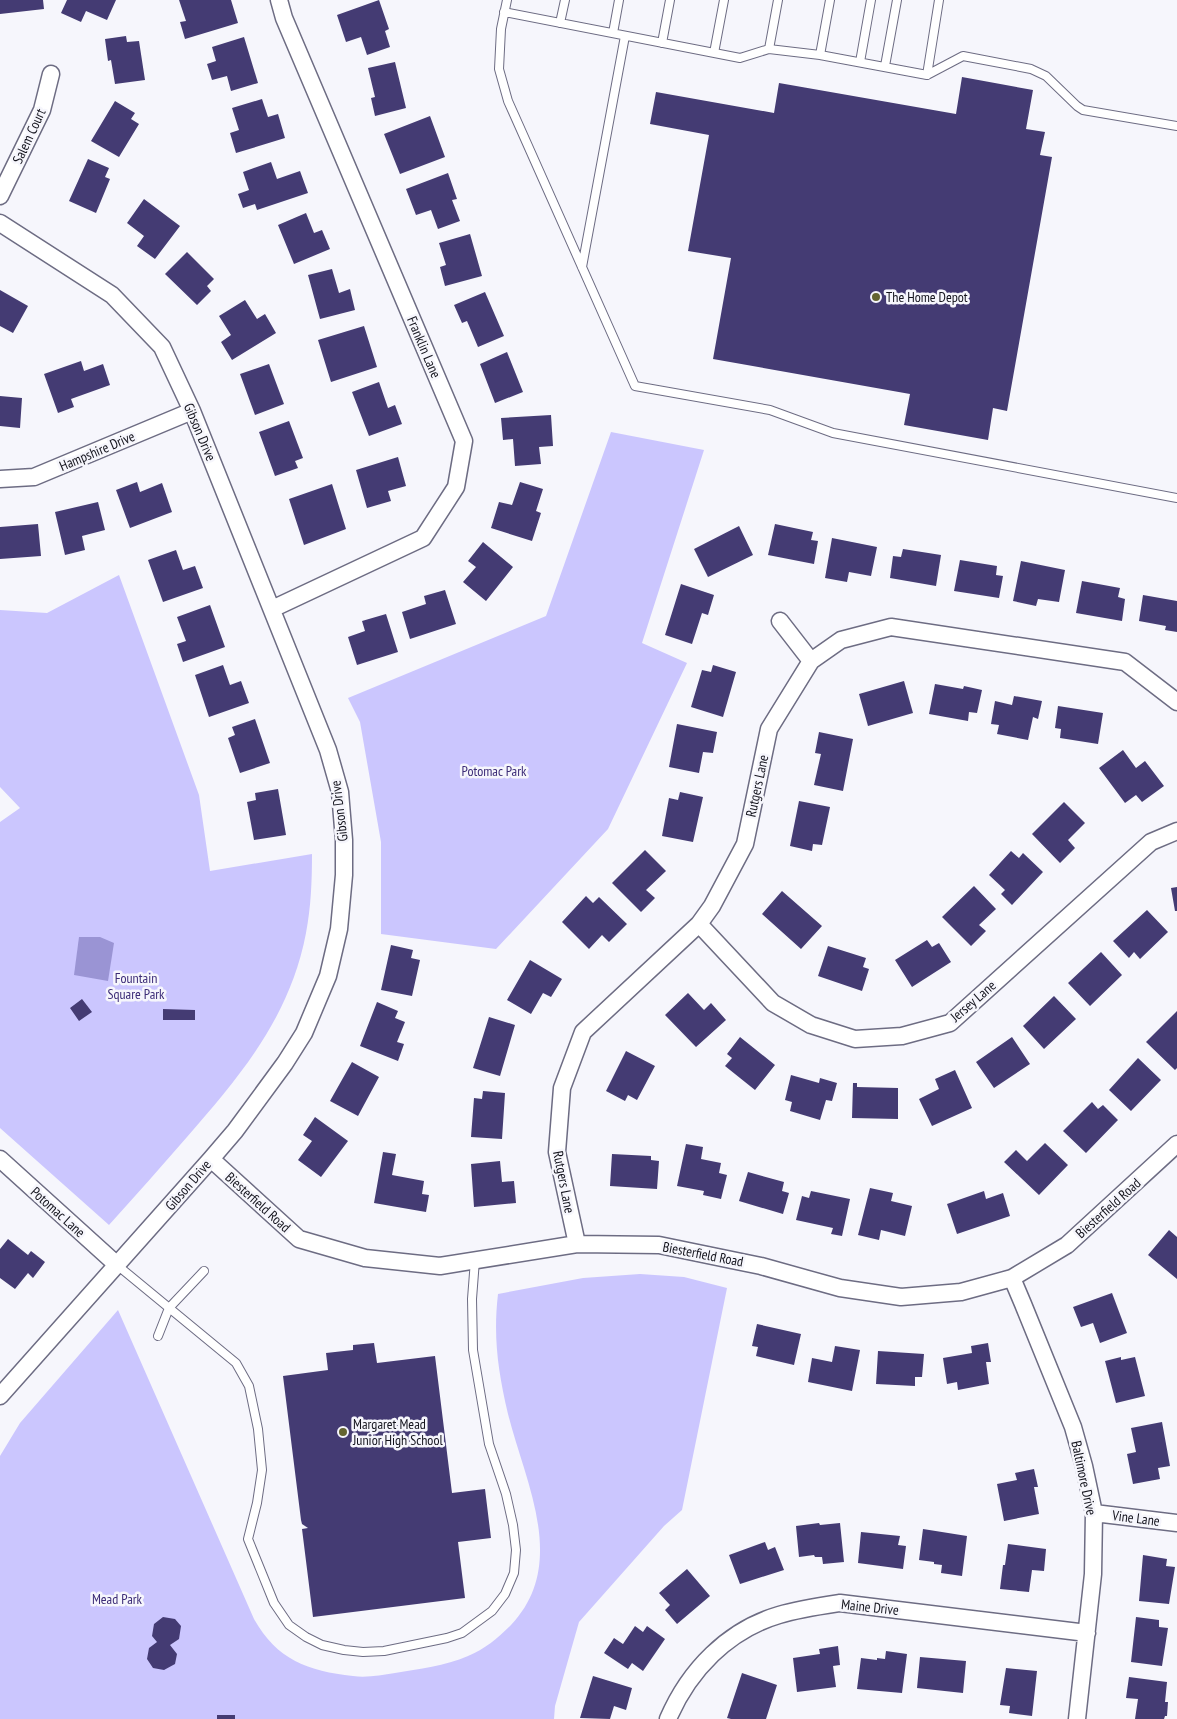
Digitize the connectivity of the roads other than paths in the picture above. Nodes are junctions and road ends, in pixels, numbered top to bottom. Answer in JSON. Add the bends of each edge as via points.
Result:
{"nodes":[{"id":1,"x":279,"y":0,"type":"edge"},
{"id":2,"x":507,"y":0,"type":"edge"},
{"id":3,"x":565,"y":0,"type":"edge"},
{"id":4,"x":619,"y":0,"type":"edge"},
{"id":5,"x":670,"y":0,"type":"edge"},
{"id":6,"x":724,"y":0,"type":"edge"},
{"id":7,"x":778,"y":0,"type":"edge"},
{"id":8,"x":830,"y":0,"type":"edge"},
{"id":9,"x":871,"y":0,"type":"edge"},
{"id":10,"x":897,"y":0,"type":"edge"},
{"id":11,"x":939,"y":0,"type":"edge"},
{"id":12,"x":504,"y":12,"type":"junction"},
{"id":13,"x":560,"y":23,"type":"junction"},
{"id":14,"x":613,"y":33,"type":"junction"},
{"id":15,"x":625,"y":36,"type":"junction"},
{"id":16,"x":662,"y":43,"type":"junction"},
{"id":17,"x":769,"y":49,"type":"junction"},
{"id":18,"x":714,"y":53,"type":"junction"},
{"id":19,"x":820,"y":55,"type":"junction"},
{"id":20,"x":860,"y":62,"type":"junction"},
{"id":21,"x":885,"y":66,"type":"junction"},
{"id":22,"x":51,"y":74,"type":"dead end"},
{"id":23,"x":927,"y":75,"type":"junction"},
{"id":24,"x":1177,"y":126,"type":"edge"},
{"id":25,"x":0,"y":196,"type":"edge"},
{"id":26,"x":0,"y":223,"type":"edge"},
{"id":27,"x":582,"y":267,"type":"junction"},
{"id":28,"x":192,"y":411,"type":"junction"},
{"id":29,"x":0,"y":479,"type":"edge"},
{"id":30,"x":1177,"y":498,"type":"edge"},
{"id":31,"x":272,"y":609,"type":"junction"},
{"id":32,"x":780,"y":621,"type":"dead end"},
{"id":33,"x":811,"y":661,"type":"junction"},
{"id":34,"x":1177,"y":702,"type":"edge"},
{"id":35,"x":1177,"y":831,"type":"edge"},
{"id":36,"x":699,"y":924,"type":"junction"},
{"id":37,"x":1174,"y":1153,"type":"edge"},
{"id":38,"x":211,"y":1159,"type":"junction"},
{"id":39,"x":0,"y":1160,"type":"edge"},
{"id":40,"x":577,"y":1244,"type":"junction"},
{"id":41,"x":475,"y":1260,"type":"junction"},
{"id":42,"x":116,"y":1264,"type":"junction"},
{"id":43,"x":204,"y":1271,"type":"dead end"},
{"id":44,"x":1012,"y":1278,"type":"junction"},
{"id":45,"x":169,"y":1308,"type":"junction"},
{"id":46,"x":158,"y":1336,"type":"dead end"},
{"id":47,"x":0,"y":1396,"type":"edge"},
{"id":48,"x":1094,"y":1513,"type":"junction"},
{"id":49,"x":1177,"y":1523,"type":"edge"},
{"id":50,"x":1087,"y":1633,"type":"junction"},
{"id":51,"x":668,"y":1719,"type":"edge"},
{"id":52,"x":1077,"y":1719,"type":"edge"}],
"edges":[{"from":1,"to":31,"type":"street","name":"Franklin Lane","via":[[464,442],[456,487],[423,538]]},
{"from":2,"to":12,"type":"lane"},
{"from":3,"to":13,"type":"lane"},
{"from":4,"to":14,"type":"lane"},
{"from":5,"to":16,"type":"lane"},
{"from":6,"to":18,"type":"lane"},
{"from":7,"to":17,"type":"lane"},
{"from":8,"to":19,"type":"lane"},
{"from":9,"to":20,"type":"lane"},
{"from":10,"to":21,"type":"lane"},
{"from":11,"to":23,"type":"lane"},
{"from":12,"to":13,"type":"lane"},
{"from":12,"to":27,"type":"lane","via":[[499,68],[508,101]]},
{"from":13,"to":14,"type":"lane"},
{"from":14,"to":15,"type":"lane"},
{"from":15,"to":16,"type":"lane"},
{"from":15,"to":27,"type":"lane"},
{"from":16,"to":18,"type":"lane"},
{"from":17,"to":18,"type":"lane","via":[[740,58]]},
{"from":17,"to":19,"type":"lane"},
{"from":19,"to":20,"type":"lane"},
{"from":20,"to":21,"type":"lane"},
{"from":21,"to":23,"type":"lane"},
{"from":22,"to":25,"type":"street","name":"Salem Court","via":[[42,110]]},
{"from":23,"to":24,"type":"lane","via":[[962,56],[1031,69],[1046,76],[1083,110]]},
{"from":26,"to":28,"type":"street","name":"Gibson Drive","via":[[112,295],[162,347]]},
{"from":27,"to":30,"type":"lane","via":[[635,386],[770,410],[833,433]]},
{"from":28,"to":29,"type":"street","name":"Hampshire Drive","via":[[34,477]]},
{"from":28,"to":31,"type":"street","name":"Gibson Drive"},
{"from":31,"to":38,"type":"street","name":"Gibson Drive","via":[[328,750],[340,792],[344,875],[339,929],[328,976],[304,1033],[235,1131]]},
{"from":32,"to":33,"type":"street"},
{"from":33,"to":34,"type":"street","name":"Rutgers Lane","via":[[841,640],[891,627],[1125,662]]},
{"from":33,"to":36,"type":"street","name":"Rutgers Lane","via":[[769,729],[745,844]]},
{"from":35,"to":36,"type":"street","name":"Jersey Lane","via":[[1151,842],[950,1023],[902,1036],[855,1039],[811,1024],[773,1003]]},
{"from":36,"to":40,"type":"street","name":"Rutgers Lane","via":[[583,1032],[562,1088],[557,1152]]},
{"from":37,"to":44,"type":"street","name":"Biesterfield Road","via":[[1067,1245]]},
{"from":38,"to":41,"type":"street","name":"Biesterfield Road","via":[[299,1239],[365,1258],[440,1266]]},
{"from":38,"to":42,"type":"street","name":"Gibson Drive"},
{"from":39,"to":42,"type":"street","name":"Potomac Lane"},
{"from":40,"to":41,"type":"street","name":"Biesterfield Road"},
{"from":40,"to":44,"type":"street","name":"Biesterfield Road","via":[[659,1245],[761,1266],[840,1288],[901,1297],[961,1292]]},
{"from":41,"to":45,"type":"lane","via":[[473,1350],[489,1444],[513,1525],[514,1573],[505,1594],[492,1611],[462,1633],[384,1651],[354,1651],[322,1644],[289,1625],[274,1603],[248,1539],[262,1470],[249,1386],[236,1363]]},
{"from":42,"to":45,"type":"lane"},
{"from":42,"to":47,"type":"street","name":"Gibson Drive"},
{"from":43,"to":45,"type":"lane"},
{"from":44,"to":48,"type":"street","name":"Baltimore Drive","via":[[1073,1427]]},
{"from":45,"to":46,"type":"lane"},
{"from":48,"to":49,"type":"street","name":"Vine Lane"},
{"from":48,"to":50,"type":"street","name":"Baltimore Drive","via":[[1093,1574]]},
{"from":50,"to":51,"type":"street","name":"Maine Drive","via":[[840,1603],[800,1610],[758,1623],[720,1646],[691,1678]]},
{"from":50,"to":52,"type":"street","name":"Baltimore Drive"}]}
